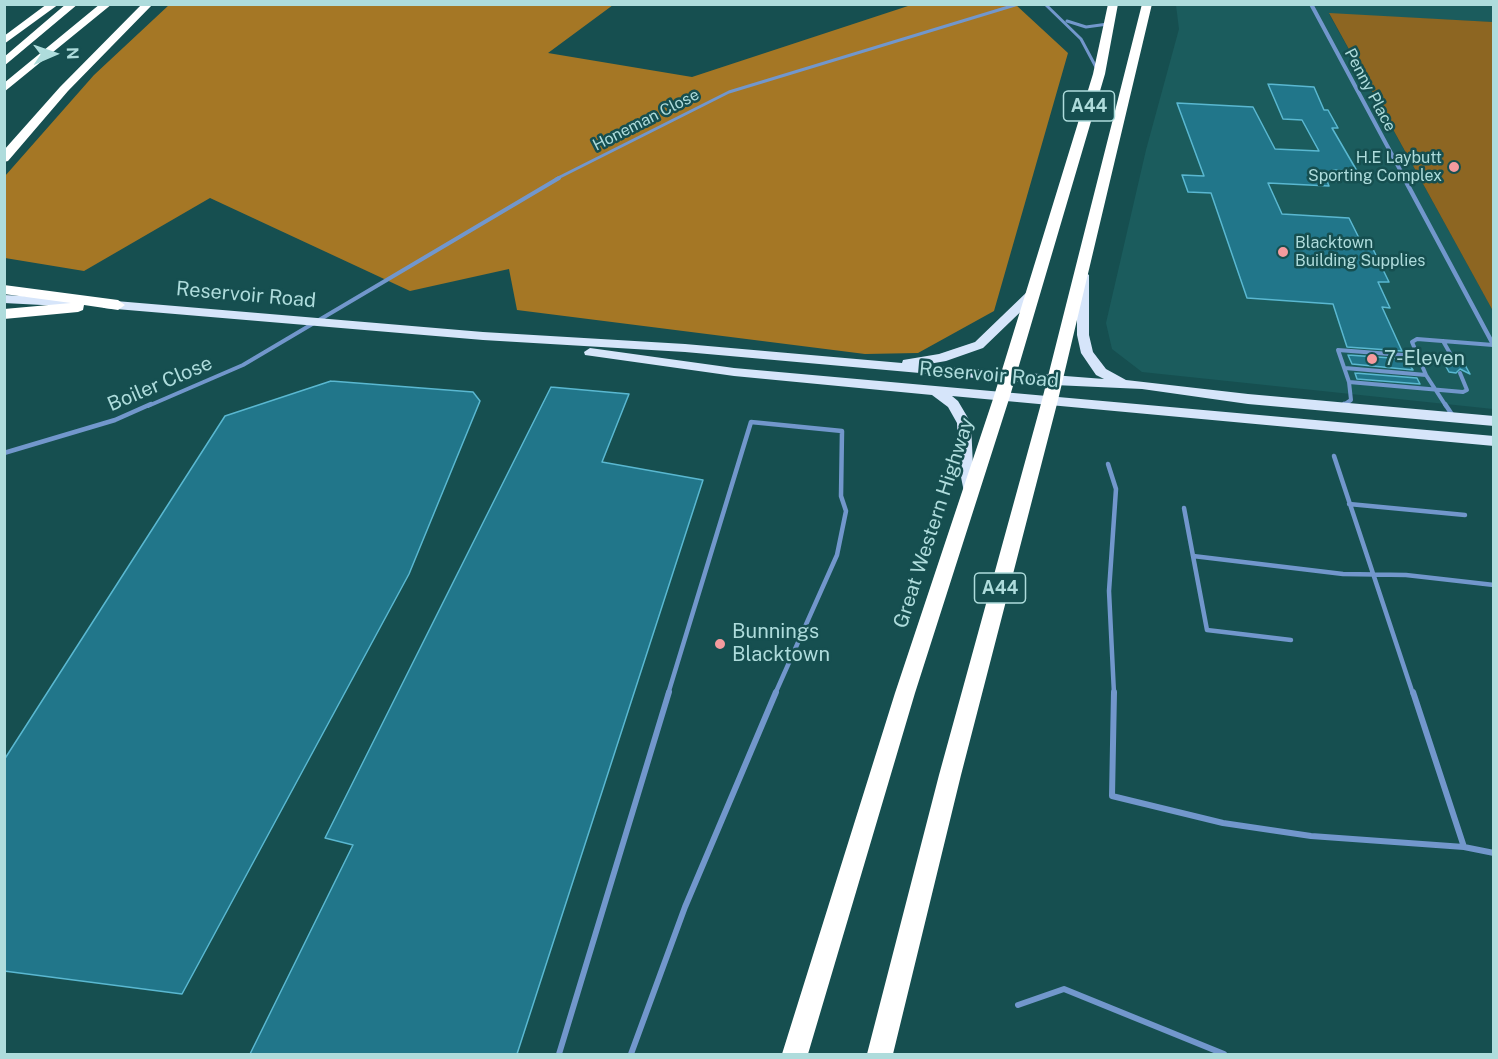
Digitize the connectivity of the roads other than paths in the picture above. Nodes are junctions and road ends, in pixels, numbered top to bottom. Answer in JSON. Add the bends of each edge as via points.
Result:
{"nodes":[{"id":1,"x":54,"y":4,"type":"edge"},
{"id":2,"x":73,"y":4,"type":"edge"},
{"id":3,"x":92,"y":4,"type":"edge"},
{"id":4,"x":107,"y":4,"type":"edge"},
{"id":5,"x":148,"y":4,"type":"edge"},
{"id":6,"x":1045,"y":4,"type":"edge"},
{"id":7,"x":1113,"y":4,"type":"edge"},
{"id":8,"x":1147,"y":4,"type":"edge"},
{"id":9,"x":1311,"y":4,"type":"edge"},
{"id":10,"x":1015,"y":5,"type":"edge"},
{"id":11,"x":1064,"y":20,"type":"junction"},
{"id":12,"x":1110,"y":24,"type":"junction"},
{"id":13,"x":4,"y":41,"type":"edge"},
{"id":14,"x":4,"y":63,"type":"edge"},
{"id":15,"x":1099,"y":74,"type":"junction"},
{"id":16,"x":4,"y":80,"type":"edge"},
{"id":17,"x":4,"y":89,"type":"edge"},
{"id":18,"x":4,"y":158,"type":"edge"},
{"id":19,"x":1083,"y":261,"type":"junction"},
{"id":20,"x":4,"y":289,"type":"edge"},
{"id":21,"x":1033,"y":293,"type":"junction"},
{"id":22,"x":4,"y":298,"type":"edge"},
{"id":23,"x":118,"y":305,"type":"junction"},
{"id":24,"x":4,"y":314,"type":"edge"},
{"id":25,"x":317,"y":321,"type":"junction"},
{"id":26,"x":483,"y":336,"type":"junction"},
{"id":27,"x":1443,"y":341,"type":"junction"},
{"id":28,"x":1493,"y":346,"type":"edge"},
{"id":29,"x":1451,"y":355,"type":"dead end"},
{"id":30,"x":1416,"y":356,"type":"junction"},
{"id":31,"x":888,"y":367,"type":"junction"},
{"id":32,"x":1345,"y":368,"type":"junction"},
{"id":33,"x":1460,"y":373,"type":"dead end"},
{"id":34,"x":1426,"y":375,"type":"junction"},
{"id":35,"x":1008,"y":377,"type":"junction"},
{"id":36,"x":1349,"y":382,"type":"junction"},
{"id":37,"x":1128,"y":384,"type":"junction"},
{"id":38,"x":934,"y":390,"type":"junction"},
{"id":39,"x":1434,"y":390,"type":"junction"},
{"id":40,"x":1052,"y":391,"type":"junction"},
{"id":41,"x":1002,"y":396,"type":"junction"},
{"id":42,"x":1340,"y":407,"type":"junction"},
{"id":43,"x":1454,"y":417,"type":"junction"},
{"id":44,"x":1494,"y":421,"type":"edge"},
{"id":45,"x":1494,"y":441,"type":"edge"},
{"id":46,"x":4,"y":453,"type":"edge"},
{"id":47,"x":1334,"y":456,"type":"dead end"},
{"id":48,"x":1108,"y":464,"type":"dead end"},
{"id":49,"x":971,"y":492,"type":"junction"},
{"id":50,"x":1349,"y":504,"type":"junction"},
{"id":51,"x":1184,"y":508,"type":"dead end"},
{"id":52,"x":1465,"y":515,"type":"dead end"},
{"id":53,"x":1193,"y":556,"type":"junction"},
{"id":54,"x":1374,"y":575,"type":"junction"},
{"id":55,"x":1494,"y":585,"type":"edge"},
{"id":56,"x":1291,"y":640,"type":"dead end"},
{"id":57,"x":1464,"y":847,"type":"junction"},
{"id":58,"x":1494,"y":853,"type":"edge"},
{"id":59,"x":1018,"y":1005,"type":"dead end"},
{"id":60,"x":559,"y":1054,"type":"edge"},
{"id":61,"x":631,"y":1054,"type":"edge"},
{"id":62,"x":795,"y":1054,"type":"edge"},
{"id":63,"x":880,"y":1054,"type":"edge"},
{"id":64,"x":1224,"y":1054,"type":"edge"}],
"edges":[{"from":1,"to":13,"type":"highway"},
{"from":2,"to":14,"type":"highway"},
{"from":3,"to":16,"type":"highway"},
{"from":4,"to":17,"type":"highway"},
{"from":5,"to":18,"type":"highway","via":[[64,89]]},
{"from":6,"to":11,"type":"lane"},
{"from":7,"to":12,"type":"highway","name":"Great Western Highway","number":"A44"},
{"from":8,"to":19,"type":"highway","number":"A44"},
{"from":9,"to":28,"type":"street","name":"Penny Place"},
{"from":10,"to":25,"type":"lane","name":"Honeman Close","via":[[729,92],[543,186]]},
{"from":11,"to":12,"type":"lane","via":[[1086,27]]},
{"from":11,"to":15,"type":"lane","via":[[1088,47]]},
{"from":12,"to":15,"type":"highway","name":"Great Western Highway","number":"A44"},
{"from":15,"to":21,"type":"highway","name":"Great Western Highway","number":"A44"},
{"from":19,"to":37,"type":"main road","via":[[1083,335],[1087,353],[1101,372]]},
{"from":19,"to":40,"type":"highway","number":"A44"},
{"from":20,"to":23,"type":"highway"},
{"from":21,"to":31,"type":"main road","via":[[979,345],[941,358]]},
{"from":21,"to":35,"type":"highway","name":"Great Western Highway","number":"A44"},
{"from":22,"to":23,"type":"main road","name":"Reservoir Road"},
{"from":23,"to":24,"type":"highway"},
{"from":23,"to":25,"type":"main road","name":"Reservoir Road"},
{"from":25,"to":26,"type":"main road","name":"Reservoir Road"},
{"from":25,"to":46,"type":"lane","name":"Boiler Close","via":[[243,365],[153,405],[79,432]]},
{"from":26,"to":31,"type":"main road","name":"Reservoir Road","via":[[685,348]]},
{"from":26,"to":38,"type":"main road","name":"Reservoir Road","via":[[734,372]]},
{"from":27,"to":28,"type":"lane"},
{"from":27,"to":29,"type":"lane"},
{"from":27,"to":30,"type":"lane","via":[[1414,340]]},
{"from":30,"to":32,"type":"lane","via":[[1338,350]]},
{"from":30,"to":34,"type":"lane"},
{"from":31,"to":35,"type":"main road","name":"Reservoir Road"},
{"from":32,"to":34,"type":"lane"},
{"from":32,"to":36,"type":"lane"},
{"from":33,"to":39,"type":"lane","via":[[1467,390]]},
{"from":34,"to":39,"type":"lane"},
{"from":35,"to":40,"type":"main road","name":"Reservoir Road"},
{"from":35,"to":41,"type":"highway","name":"Great Western Highway","number":"A44"},
{"from":36,"to":39,"type":"lane"},
{"from":36,"to":42,"type":"lane","via":[[1351,400]]},
{"from":37,"to":40,"type":"main road","name":"Reservoir Road"},
{"from":37,"to":42,"type":"main road","name":"Reservoir Road"},
{"from":38,"to":41,"type":"main road","name":"Reservoir Road"},
{"from":38,"to":49,"type":"main road","via":[[953,404],[964,423]]},
{"from":39,"to":43,"type":"lane"},
{"from":40,"to":41,"type":"main road","name":"Reservoir Road"},
{"from":40,"to":45,"type":"main road","name":"Reservoir Road"},
{"from":40,"to":63,"type":"highway","number":"A44"},
{"from":41,"to":49,"type":"highway","name":"Great Western Highway","number":"A44"},
{"from":42,"to":43,"type":"main road","name":"Reservoir Road"},
{"from":43,"to":44,"type":"main road","name":"Reservoir Road"},
{"from":47,"to":50,"type":"lane"},
{"from":48,"to":57,"type":"lane","via":[[1116,489],[1109,591],[1115,725],[1112,796],[1234,825],[1311,836]]},
{"from":49,"to":62,"type":"highway","name":"Great Western Highway","number":"A44"},
{"from":50,"to":52,"type":"lane"},
{"from":50,"to":54,"type":"lane"},
{"from":51,"to":53,"type":"lane"},
{"from":53,"to":54,"type":"lane"},
{"from":53,"to":56,"type":"lane","via":[[1207,630]]},
{"from":54,"to":55,"type":"lane"},
{"from":54,"to":57,"type":"lane"},
{"from":57,"to":58,"type":"lane"},
{"from":59,"to":64,"type":"lane","via":[[1064,989]]},
{"from":60,"to":61,"type":"lane","via":[[751,422],[842,431],[841,496],[846,511],[837,555],[685,907]]}]}
